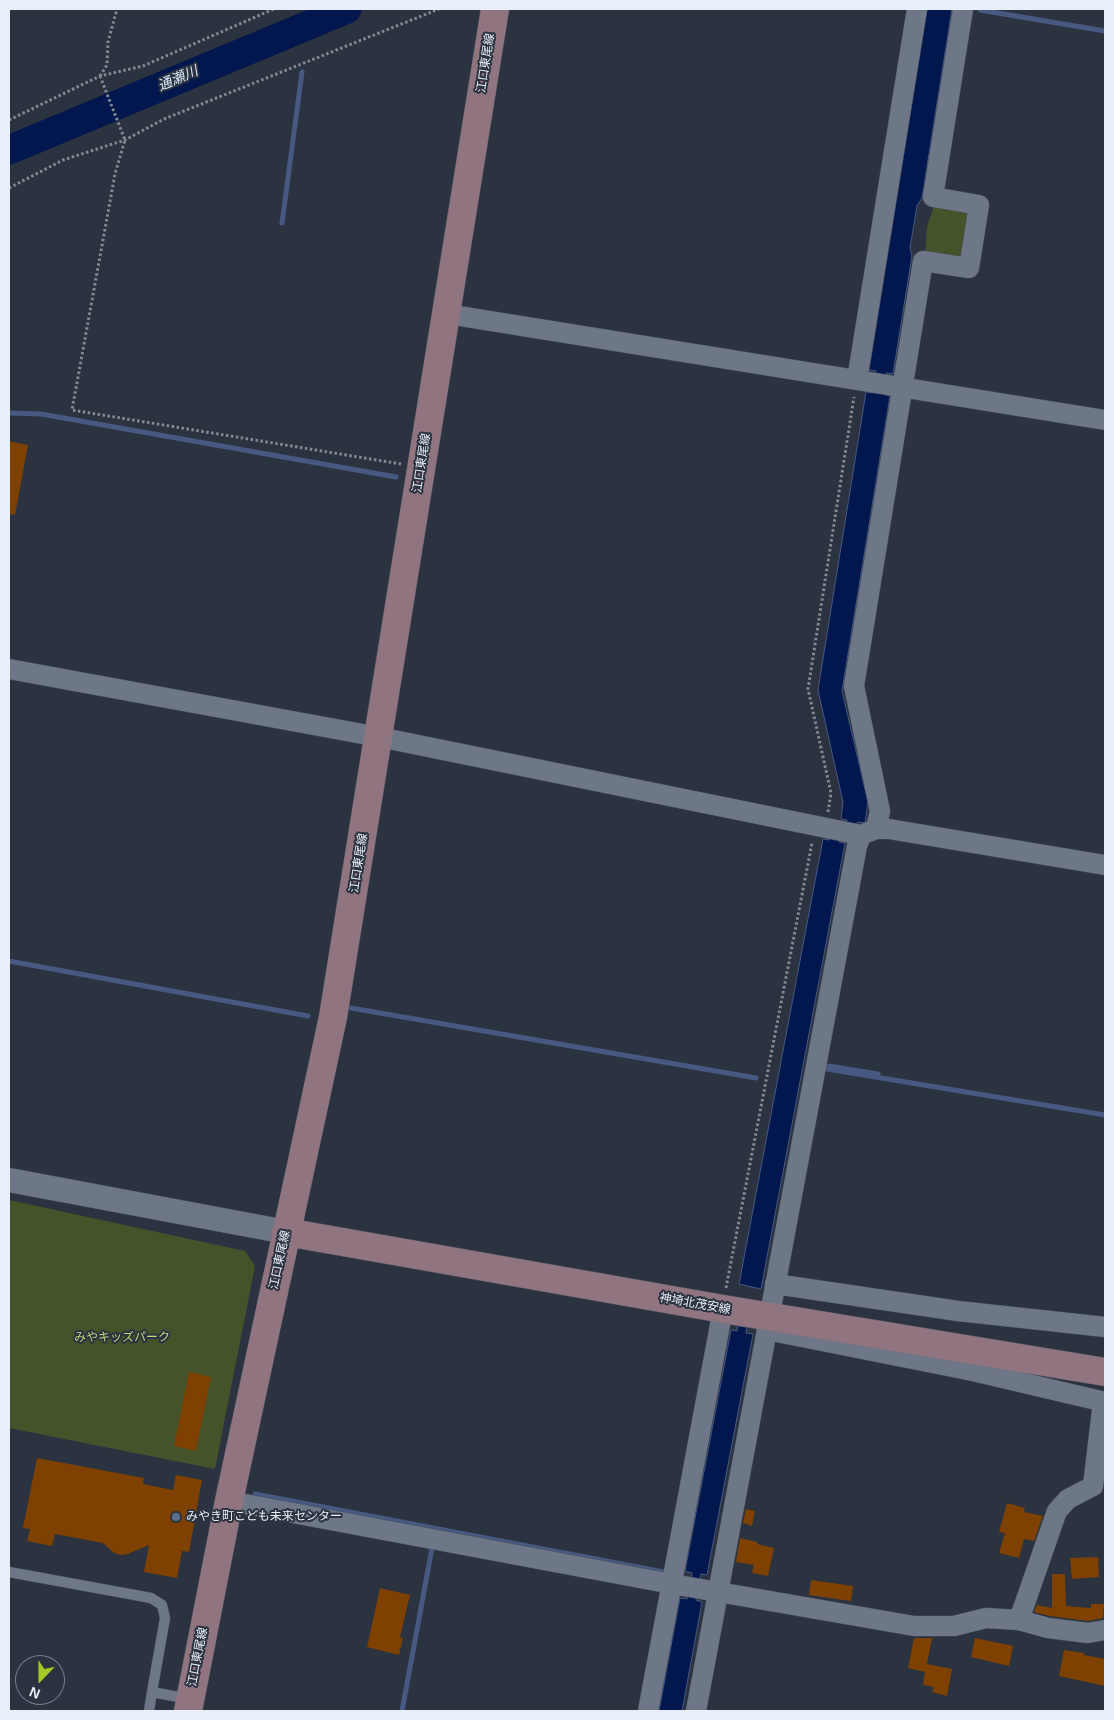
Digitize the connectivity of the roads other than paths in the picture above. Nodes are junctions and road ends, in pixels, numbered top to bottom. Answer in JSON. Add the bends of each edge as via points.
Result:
{"nodes":[{"id":1,"x":495,"y":9,"type":"edge"},
{"id":2,"x":917,"y":9,"type":"edge"},
{"id":3,"x":963,"y":9,"type":"edge"},
{"id":4,"x":446,"y":314,"type":"junction"},
{"id":5,"x":879,"y":383,"type":"junction"},
{"id":6,"x":1105,"y":420,"type":"edge"},
{"id":7,"x":9,"y":669,"type":"edge"},
{"id":8,"x":379,"y":738,"type":"junction"},
{"id":9,"x":848,"y":830,"type":"junction"},
{"id":10,"x":1105,"y":864,"type":"edge"},
{"id":11,"x":9,"y":1180,"type":"edge"},
{"id":12,"x":286,"y":1232,"type":"junction"},
{"id":13,"x":775,"y":1284,"type":"junction"},
{"id":14,"x":723,"y":1309,"type":"junction"},
{"id":15,"x":768,"y":1323,"type":"junction"},
{"id":16,"x":1105,"y":1327,"type":"edge"},
{"id":17,"x":1105,"y":1372,"type":"edge"},
{"id":18,"x":1104,"y":1402,"type":"edge"},
{"id":19,"x":229,"y":1501,"type":"junction"},
{"id":20,"x":9,"y":1572,"type":"edge"},
{"id":21,"x":695,"y":1588,"type":"junction"},
{"id":22,"x":1019,"y":1620,"type":"junction"},
{"id":23,"x":1105,"y":1630,"type":"edge"},
{"id":24,"x":152,"y":1692,"type":"junction"},
{"id":25,"x":189,"y":1705,"type":"edge"},
{"id":26,"x":149,"y":1711,"type":"edge"},
{"id":27,"x":648,"y":1711,"type":"edge"},
{"id":28,"x":696,"y":1711,"type":"edge"}],
"edges":[{"from":1,"to":4,"type":"main road","name":"江口東尾線"},
{"from":2,"to":5,"type":"street"},
{"from":3,"to":5,"type":"street","via":[[933,197],[979,205],[969,268],[923,260]]},
{"from":4,"to":5,"type":"street"},
{"from":4,"to":8,"type":"main road","name":"江口東尾線"},
{"from":5,"to":6,"type":"street"},
{"from":5,"to":9,"type":"street","via":[[854,686],[880,811]]},
{"from":7,"to":8,"type":"street"},
{"from":8,"to":9,"type":"street"},
{"from":8,"to":12,"type":"main road","name":"江口東尾線","via":[[333,1017]]},
{"from":9,"to":10,"type":"street","via":[[889,829]]},
{"from":9,"to":13,"type":"street","via":[[855,855]]},
{"from":11,"to":12,"type":"street"},
{"from":12,"to":14,"type":"main road","name":"神埼北茂安線"},
{"from":12,"to":19,"type":"main road","name":"江口東尾線"},
{"from":13,"to":15,"type":"street"},
{"from":13,"to":16,"type":"street","via":[[958,1311]]},
{"from":14,"to":15,"type":"main road","name":"神埼北茂安線"},
{"from":14,"to":21,"type":"street"},
{"from":15,"to":17,"type":"main road","name":"神埼北茂安線"},
{"from":15,"to":18,"type":"street"},
{"from":15,"to":21,"type":"street"},
{"from":18,"to":22,"type":"street","via":[[1093,1486],[1068,1499],[1057,1511]]},
{"from":19,"to":21,"type":"street"},
{"from":19,"to":25,"type":"main road","name":"江口東尾線"},
{"from":20,"to":24,"type":"lane","via":[[151,1598],[162,1605],[166,1618]]},
{"from":21,"to":22,"type":"street","via":[[914,1626],[954,1626],[986,1618]]},
{"from":21,"to":27,"type":"street"},
{"from":21,"to":28,"type":"street"},
{"from":22,"to":23,"type":"street","via":[[1048,1628],[1088,1632]]},
{"from":24,"to":25,"type":"lane"},
{"from":24,"to":26,"type":"lane"}]}
